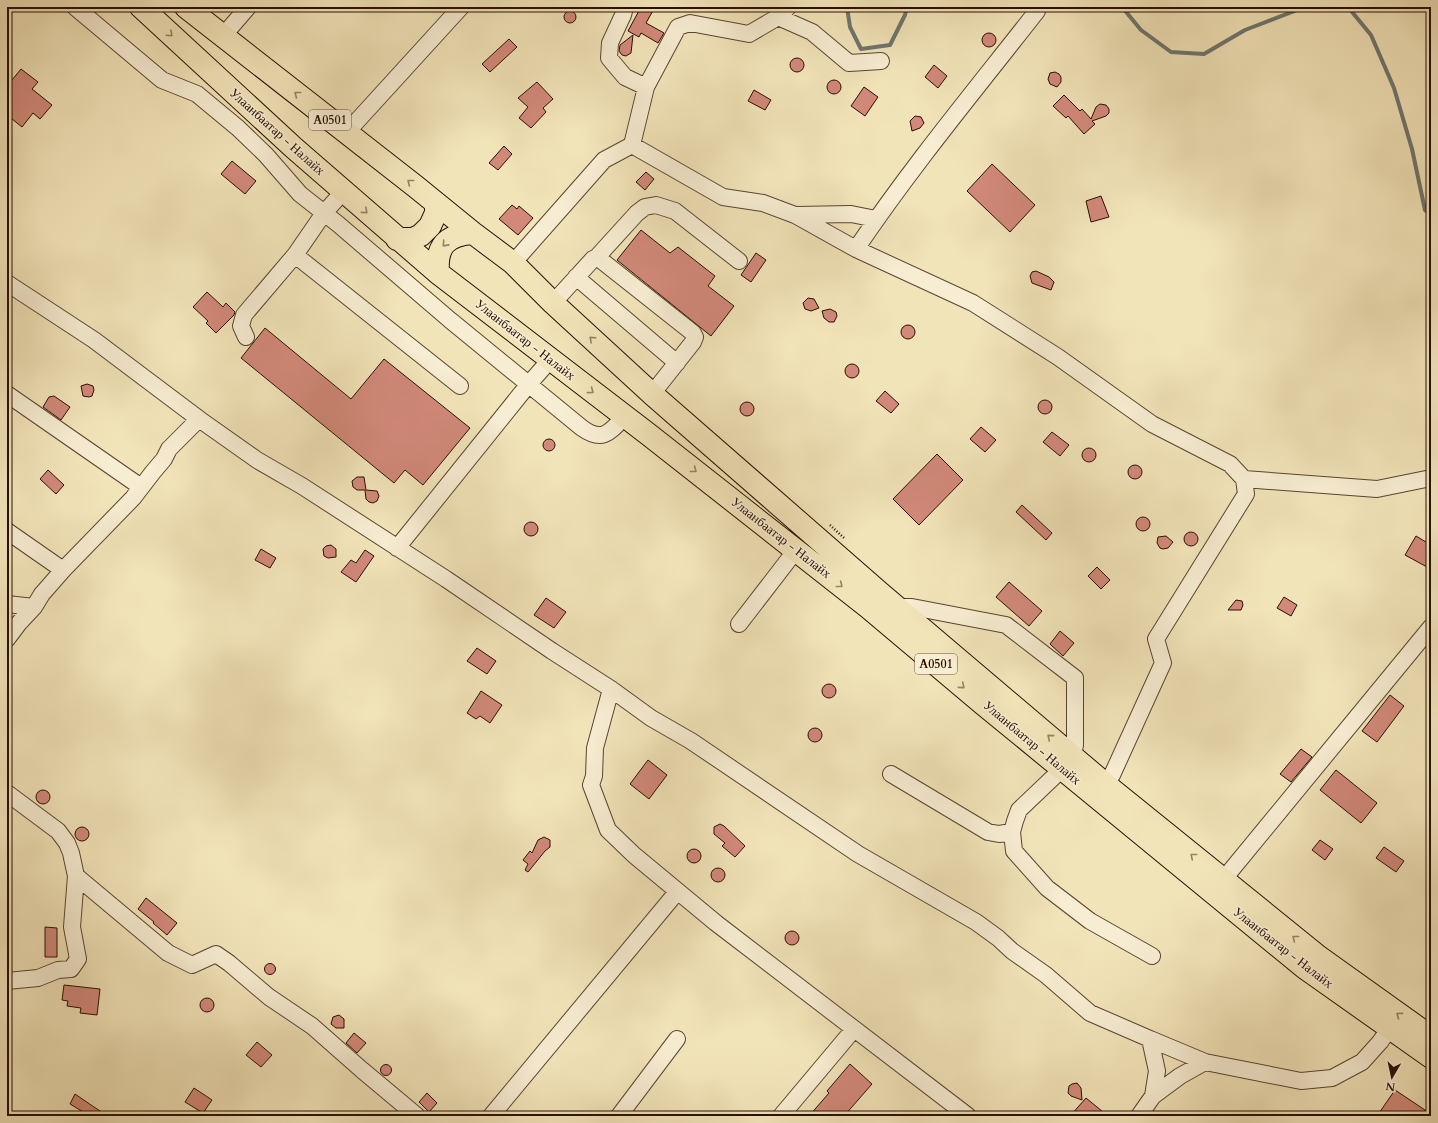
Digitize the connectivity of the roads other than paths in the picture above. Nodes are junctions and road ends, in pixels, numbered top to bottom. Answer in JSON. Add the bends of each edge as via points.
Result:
{"nodes":[{"id":1,"x":75,"y":7,"type":"edge"},
{"id":2,"x":141,"y":7,"type":"edge"},
{"id":3,"x":186,"y":7,"type":"edge"},
{"id":4,"x":248,"y":7,"type":"edge"},
{"id":5,"x":461,"y":7,"type":"edge"},
{"id":6,"x":625,"y":7,"type":"edge"},
{"id":7,"x":1038,"y":11,"type":"dead end"},
{"id":8,"x":783,"y":12,"type":"edge"},
{"id":9,"x":223,"y":36,"type":"junction"},
{"id":10,"x":881,"y":61,"type":"dead end"},
{"id":11,"x":646,"y":86,"type":"junction"},
{"id":12,"x":347,"y":132,"type":"junction"},
{"id":13,"x":632,"y":145,"type":"junction"},
{"id":14,"x":343,"y":192,"type":"junction"},
{"id":15,"x":436,"y":203,"type":"junction"},
{"id":16,"x":324,"y":213,"type":"junction"},
{"id":17,"x":795,"y":215,"type":"junction"},
{"id":18,"x":876,"y":219,"type":"junction"},
{"id":19,"x":473,"y":234,"type":"junction"},
{"id":20,"x":398,"y":239,"type":"junction"},
{"id":21,"x":856,"y":249,"type":"junction"},
{"id":22,"x":295,"y":255,"type":"junction"},
{"id":23,"x":597,"y":257,"type":"junction"},
{"id":24,"x":738,"y":261,"type":"dead end"},
{"id":25,"x":513,"y":262,"type":"junction"},
{"id":26,"x":438,"y":273,"type":"junction"},
{"id":27,"x":576,"y":278,"type":"junction"},
{"id":28,"x":7,"y":283,"type":"edge"},
{"id":29,"x":553,"y":303,"type":"junction"},
{"id":30,"x":246,"y":337,"type":"dead end"},
{"id":31,"x":550,"y":360,"type":"junction"},
{"id":32,"x":676,"y":363,"type":"junction"},
{"id":33,"x":528,"y":385,"type":"junction"},
{"id":34,"x":460,"y":386,"type":"dead end"},
{"id":35,"x":7,"y":394,"type":"edge"},
{"id":36,"x":652,"y":394,"type":"junction"},
{"id":37,"x":625,"y":416,"type":"junction"},
{"id":38,"x":199,"y":419,"type":"junction"},
{"id":39,"x":1431,"y":478,"type":"edge"},
{"id":40,"x":1244,"y":479,"type":"junction"},
{"id":41,"x":141,"y":487,"type":"junction"},
{"id":42,"x":7,"y":530,"type":"edge"},
{"id":43,"x":398,"y":548,"type":"junction"},
{"id":44,"x":796,"y":550,"type":"junction"},
{"id":45,"x":63,"y":570,"type":"junction"},
{"id":46,"x":7,"y":604,"type":"edge"},
{"id":47,"x":34,"y":607,"type":"junction"},
{"id":48,"x":898,"y":608,"type":"junction"},
{"id":49,"x":739,"y":624,"type":"dead end"},
{"id":50,"x":1431,"y":627,"type":"edge"},
{"id":51,"x":7,"y":639,"type":"edge"},
{"id":52,"x":611,"y":689,"type":"junction"},
{"id":53,"x":1068,"y":762,"type":"junction"},
{"id":54,"x":891,"y":774,"type":"dead end"},
{"id":55,"x":1105,"y":784,"type":"junction"},
{"id":56,"x":7,"y":793,"type":"edge"},
{"id":57,"x":1012,"y":832,"type":"junction"},
{"id":58,"x":76,"y":876,"type":"junction"},
{"id":59,"x":1223,"y":880,"type":"junction"},
{"id":60,"x":677,"y":892,"type":"junction"},
{"id":61,"x":1152,"y":956,"type":"dead end"},
{"id":62,"x":7,"y":981,"type":"edge"},
{"id":63,"x":1390,"y":1028,"type":"junction"},
{"id":64,"x":854,"y":1029,"type":"junction"},
{"id":65,"x":1431,"y":1037,"type":"edge"},
{"id":66,"x":677,"y":1039,"type":"dead end"},
{"id":67,"x":1150,"y":1039,"type":"junction"},
{"id":68,"x":1431,"y":1057,"type":"edge"},
{"id":69,"x":1205,"y":1062,"type":"junction"},
{"id":70,"x":1153,"y":1096,"type":"junction"},
{"id":71,"x":417,"y":1116,"type":"edge"},
{"id":72,"x":492,"y":1116,"type":"edge"},
{"id":73,"x":620,"y":1116,"type":"edge"},
{"id":74,"x":781,"y":1116,"type":"edge"},
{"id":75,"x":968,"y":1116,"type":"edge"},
{"id":76,"x":1139,"y":1116,"type":"edge"}],
"edges":[{"from":1,"to":16,"type":"street","via":[[162,80],[197,94],[238,128],[300,194]]},
{"from":2,"to":14,"type":"highway","name":"Улаанбаатар - Налайх","number":"A0501","one_way":true},
{"from":3,"to":9,"type":"highway","name":"Улаанбаатар - Налайх","number":"A0501"},
{"from":4,"to":9,"type":"street"},
{"from":5,"to":12,"type":"street"},
{"from":6,"to":11,"type":"street","via":[[610,43],[610,58],[625,77]]},
{"from":7,"to":18,"type":"street"},
{"from":8,"to":10,"type":"street","via":[[849,63]]},
{"from":8,"to":11,"type":"street","via":[[749,34],[690,22],[678,27]]},
{"from":12,"to":9,"type":"highway","name":"Улаанбаатар - Налайх","number":"A0501","one_way":true},
{"from":11,"to":13,"type":"street"},
{"from":15,"to":12,"type":"highway","name":"Улаанбаатар - Налайх","number":"A0501","one_way":true},
{"from":13,"to":17,"type":"street","via":[[723,197],[763,203]]},
{"from":13,"to":25,"type":"street","via":[[604,160]]},
{"from":14,"to":16,"type":"street"},
{"from":14,"to":20,"type":"highway","name":"Улаанбаатар - Налайх","number":"A0501","one_way":true},
{"from":15,"to":19,"type":"highway","name":"Улаанбаатар - Налайх","number":"A0501"},
{"from":15,"to":20,"type":"highway","via":[[436,213],[430,226],[421,235],[413,239]]},
{"from":16,"to":22,"type":"street"},
{"from":16,"to":33,"type":"street"},
{"from":17,"to":18,"type":"street","via":[[851,214]]},
{"from":17,"to":21,"type":"street"},
{"from":18,"to":21,"type":"street"},
{"from":19,"to":25,"type":"highway","name":"Улаанбаатар - Налайх","number":"A0501"},
{"from":19,"to":26,"type":"highway","one_way":true,"via":[[462,234],[444,244],[439,251]]},
{"from":20,"to":26,"type":"highway","name":"Улаанбаатар - Налайх","number":"A0501"},
{"from":21,"to":40,"type":"street","via":[[973,303],[1058,357],[1152,424],[1230,464]]},
{"from":22,"to":30,"type":"street","via":[[244,315],[241,326]]},
{"from":22,"to":34,"type":"street"},
{"from":23,"to":24,"type":"street","via":[[637,213],[645,207],[656,205],[676,211]]},
{"from":23,"to":27,"type":"street"},
{"from":23,"to":32,"type":"street","via":[[693,333],[693,342]]},
{"from":25,"to":29,"type":"highway","name":"Улаанбаатар - Налайх","number":"A0501"},
{"from":26,"to":31,"type":"highway","name":"Улаанбаатар - Налайх","number":"A0501"},
{"from":27,"to":29,"type":"street"},
{"from":27,"to":32,"type":"street"},
{"from":28,"to":38,"type":"street","via":[[94,340]]},
{"from":36,"to":29,"type":"highway","name":"Улаанбаатар - Налайх","number":"A0501","one_way":true},
{"from":31,"to":33,"type":"street"},
{"from":31,"to":37,"type":"highway","name":"Улаанбаатар - Налайх","number":"A0501","one_way":true},
{"from":32,"to":36,"type":"street"},
{"from":33,"to":37,"type":"street","via":[[590,434],[608,434]]},
{"from":33,"to":43,"type":"street"},
{"from":35,"to":41,"type":"street"},
{"from":36,"to":48,"type":"highway","name":"Улаанбаатар - Налайх","number":"A0501"},
{"from":37,"to":44,"type":"highway","name":"Улаанбаатар - Налайх","number":"A0501","one_way":true},
{"from":38,"to":41,"type":"street","via":[[169,449]]},
{"from":38,"to":43,"type":"street","via":[[257,460]]},
{"from":39,"to":40,"type":"street","via":[[1377,489]]},
{"from":40,"to":55,"type":"street","via":[[1246,494],[1156,639],[1163,663],[1112,775]]},
{"from":41,"to":45,"type":"street"},
{"from":42,"to":45,"type":"street"},
{"from":43,"to":52,"type":"street"},
{"from":44,"to":49,"type":"street"},
{"from":44,"to":53,"type":"highway","name":"Улаанбаатар - Налайх","number":"A0501","one_way":true},
{"from":45,"to":47,"type":"street"},
{"from":46,"to":47,"type":"street"},
{"from":47,"to":51,"type":"street"},
{"from":53,"to":48,"type":"highway","name":"Улаанбаатар - Налайх","number":"A0501","one_way":true},
{"from":48,"to":53,"type":"street","via":[[912,607],[1006,626],[1075,678],[1075,745]]},
{"from":50,"to":59,"type":"street"},
{"from":52,"to":60,"type":"street","via":[[595,748],[594,776],[591,785],[608,830]]},
{"from":52,"to":67,"type":"street","via":[[650,718],[691,741],[858,854],[976,922],[1046,974],[1090,1012]]},
{"from":53,"to":55,"type":"highway","name":"Улаанбаатар - Налайх","number":"A0501"},
{"from":53,"to":57,"type":"street","via":[[1020,810]]},
{"from":53,"to":63,"type":"highway","name":"Улаанбаатар - Налайх","number":"A0501","via":[[1305,968]]},
{"from":54,"to":57,"type":"street","via":[[988,832]]},
{"from":59,"to":55,"type":"highway","name":"Улаанбаатар - Налайх","number":"A0501","one_way":true},
{"from":56,"to":58,"type":"street","via":[[58,831],[67,842]]},
{"from":57,"to":61,"type":"street","via":[[1014,851],[1047,888],[1090,921]]},
{"from":58,"to":62,"type":"street","via":[[72,927],[78,959],[71,969],[58,970],[38,978]]},
{"from":58,"to":71,"type":"street","via":[[168,953],[192,965],[216,954],[230,963],[269,997],[312,1026]]},
{"from":65,"to":59,"type":"highway","name":"Улаанбаатар - Налайх","number":"A0501","one_way":true,"via":[[1319,957]]},
{"from":60,"to":64,"type":"street"},
{"from":60,"to":72,"type":"street"},
{"from":63,"to":68,"type":"highway","name":"Улаанбаатар - Налайх","number":"A0501"},
{"from":63,"to":69,"type":"street","via":[[1362,1062],[1332,1078],[1301,1081]]},
{"from":64,"to":74,"type":"street"},
{"from":64,"to":75,"type":"street"},
{"from":66,"to":73,"type":"street"},
{"from":67,"to":69,"type":"street"},
{"from":67,"to":70,"type":"street","via":[[1157,1071]]},
{"from":69,"to":70,"type":"street"},
{"from":70,"to":76,"type":"street"}]}
